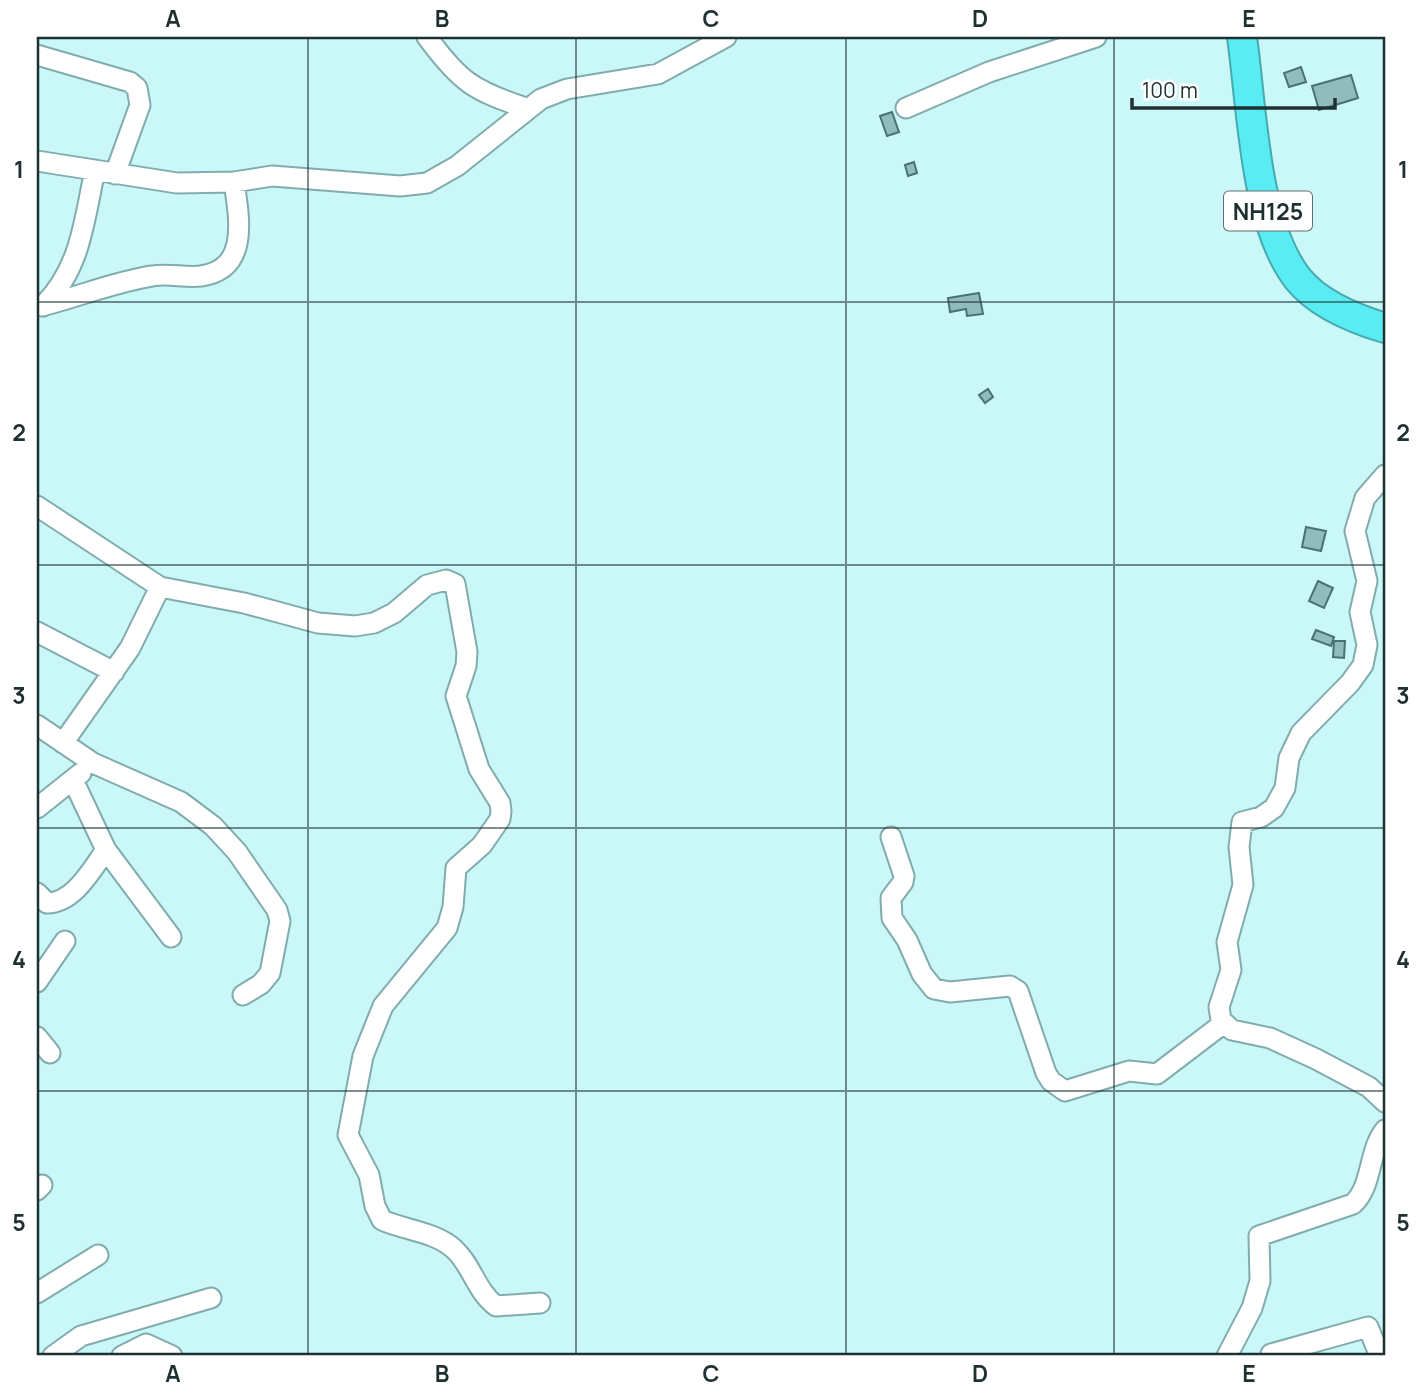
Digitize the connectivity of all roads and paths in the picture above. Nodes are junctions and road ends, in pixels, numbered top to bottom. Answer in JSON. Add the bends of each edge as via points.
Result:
{"nodes":[{"id":1,"x":427,"y":37,"type":"edge"},
{"id":2,"x":726,"y":37,"type":"edge"},
{"id":3,"x":1096,"y":37,"type":"edge"},
{"id":4,"x":1242,"y":37,"type":"edge"},
{"id":5,"x":37,"y":55,"type":"edge"},
{"id":6,"x":526,"y":108,"type":"junction"},
{"id":7,"x":906,"y":108,"type":"dead end"},
{"id":8,"x":37,"y":161,"type":"edge"},
{"id":9,"x":95,"y":170,"type":"junction"},
{"id":10,"x":116,"y":174,"type":"junction"},
{"id":11,"x":234,"y":182,"type":"junction"},
{"id":12,"x":39,"y":309,"type":"edge"},
{"id":13,"x":1385,"y":328,"type":"edge"},
{"id":14,"x":1385,"y":475,"type":"edge"},
{"id":15,"x":37,"y":506,"type":"edge"},
{"id":16,"x":160,"y":587,"type":"junction"},
{"id":17,"x":37,"y":632,"type":"edge"},
{"id":18,"x":114,"y":672,"type":"junction"},
{"id":19,"x":37,"y":725,"type":"edge"},
{"id":20,"x":63,"y":743,"type":"junction"},
{"id":21,"x":93,"y":763,"type":"junction"},
{"id":22,"x":74,"y":780,"type":"junction"},
{"id":23,"x":37,"y":808,"type":"edge"},
{"id":24,"x":891,"y":837,"type":"dead end"},
{"id":25,"x":106,"y":850,"type":"junction"},
{"id":26,"x":37,"y":893,"type":"edge"},
{"id":27,"x":171,"y":937,"type":"dead end"},
{"id":28,"x":65,"y":941,"type":"dead end"},
{"id":29,"x":37,"y":982,"type":"edge"},
{"id":30,"x":243,"y":995,"type":"dead end"},
{"id":31,"x":1224,"y":1023,"type":"junction"},
{"id":32,"x":37,"y":1037,"type":"edge"},
{"id":33,"x":50,"y":1053,"type":"dead end"},
{"id":34,"x":1385,"y":1102,"type":"edge"},
{"id":35,"x":1385,"y":1129,"type":"edge"},
{"id":36,"x":98,"y":1255,"type":"dead end"},
{"id":37,"x":37,"y":1293,"type":"edge"},
{"id":38,"x":211,"y":1298,"type":"dead end"},
{"id":39,"x":540,"y":1303,"type":"dead end"},
{"id":40,"x":1271,"y":1354,"type":"dead end"},
{"id":41,"x":52,"y":1356,"type":"edge"},
{"id":42,"x":122,"y":1356,"type":"edge"},
{"id":43,"x":172,"y":1356,"type":"edge"},
{"id":44,"x":1227,"y":1356,"type":"edge"},
{"id":45,"x":1380,"y":1356,"type":"edge"}],
"edges":[{"from":1,"to":6,"type":"street","via":[[466,83],[487,96]]},
{"from":2,"to":6,"type":"street","via":[[658,74],[567,89]]},
{"from":3,"to":7,"type":"street","via":[[989,72]]},
{"from":4,"to":13,"type":"highway","number":"NH125","via":[[1263,193],[1282,252],[1299,280],[1324,302]]},
{"from":5,"to":10,"type":"street","via":[[130,82],[137,88],[140,105]]},
{"from":6,"to":11,"type":"street","via":[[457,166],[427,183],[400,186],[272,176]]},
{"from":8,"to":9,"type":"street"},
{"from":9,"to":10,"type":"street"},
{"from":9,"to":12,"type":"street","via":[[72,268]]},
{"from":10,"to":11,"type":"street","via":[[177,183]]},
{"from":11,"to":12,"type":"street","via":[[240,230],[237,249],[215,272],[154,275]]},
{"from":14,"to":31,"type":"street","via":[[1365,498],[1355,531],[1367,581],[1360,612],[1367,645],[1363,665],[1301,733],[1275,808],[1244,820],[1240,828],[1244,885],[1227,942],[1230,979],[1219,1007]]},
{"from":15,"to":16,"type":"street"},
{"from":16,"to":18,"type":"street"},
{"from":16,"to":39,"type":"street","via":[[318,623],[355,626],[386,618],[427,585],[446,580],[455,584],[467,652],[456,696],[479,769],[500,803],[500,820],[482,845],[456,868],[447,928],[378,1014],[363,1056],[348,1135],[369,1175],[382,1220],[454,1248],[484,1297],[496,1306]]},
{"from":17,"to":18,"type":"street"},
{"from":18,"to":20,"type":"street"},
{"from":19,"to":20,"type":"street"},
{"from":20,"to":21,"type":"street"},
{"from":21,"to":22,"type":"street"},
{"from":21,"to":30,"type":"street","via":[[170,795],[199,813],[237,852],[275,906],[280,921],[270,973]]},
{"from":22,"to":23,"type":"street"},
{"from":22,"to":25,"type":"street"},
{"from":24,"to":31,"type":"street","via":[[904,876],[904,883],[891,898],[892,918],[928,984],[950,992],[1014,988],[1046,1073],[1065,1091],[1129,1071],[1157,1074]]},
{"from":25,"to":26,"type":"street","via":[[76,890],[60,900],[47,903]]},
{"from":25,"to":27,"type":"street"},
{"from":28,"to":29,"type":"street"},
{"from":31,"to":34,"type":"street","via":[[1316,1059],[1369,1087]]},
{"from":32,"to":33,"type":"street"},
{"from":35,"to":44,"type":"street","via":[[1372,1153],[1363,1191],[1353,1204],[1259,1236],[1260,1282],[1248,1318]]},
{"from":36,"to":37,"type":"street"},
{"from":38,"to":41,"type":"street","via":[[81,1336]]},
{"from":40,"to":45,"type":"street","via":[[1368,1327]]},
{"from":42,"to":43,"type":"street","via":[[146,1344]]}]}
